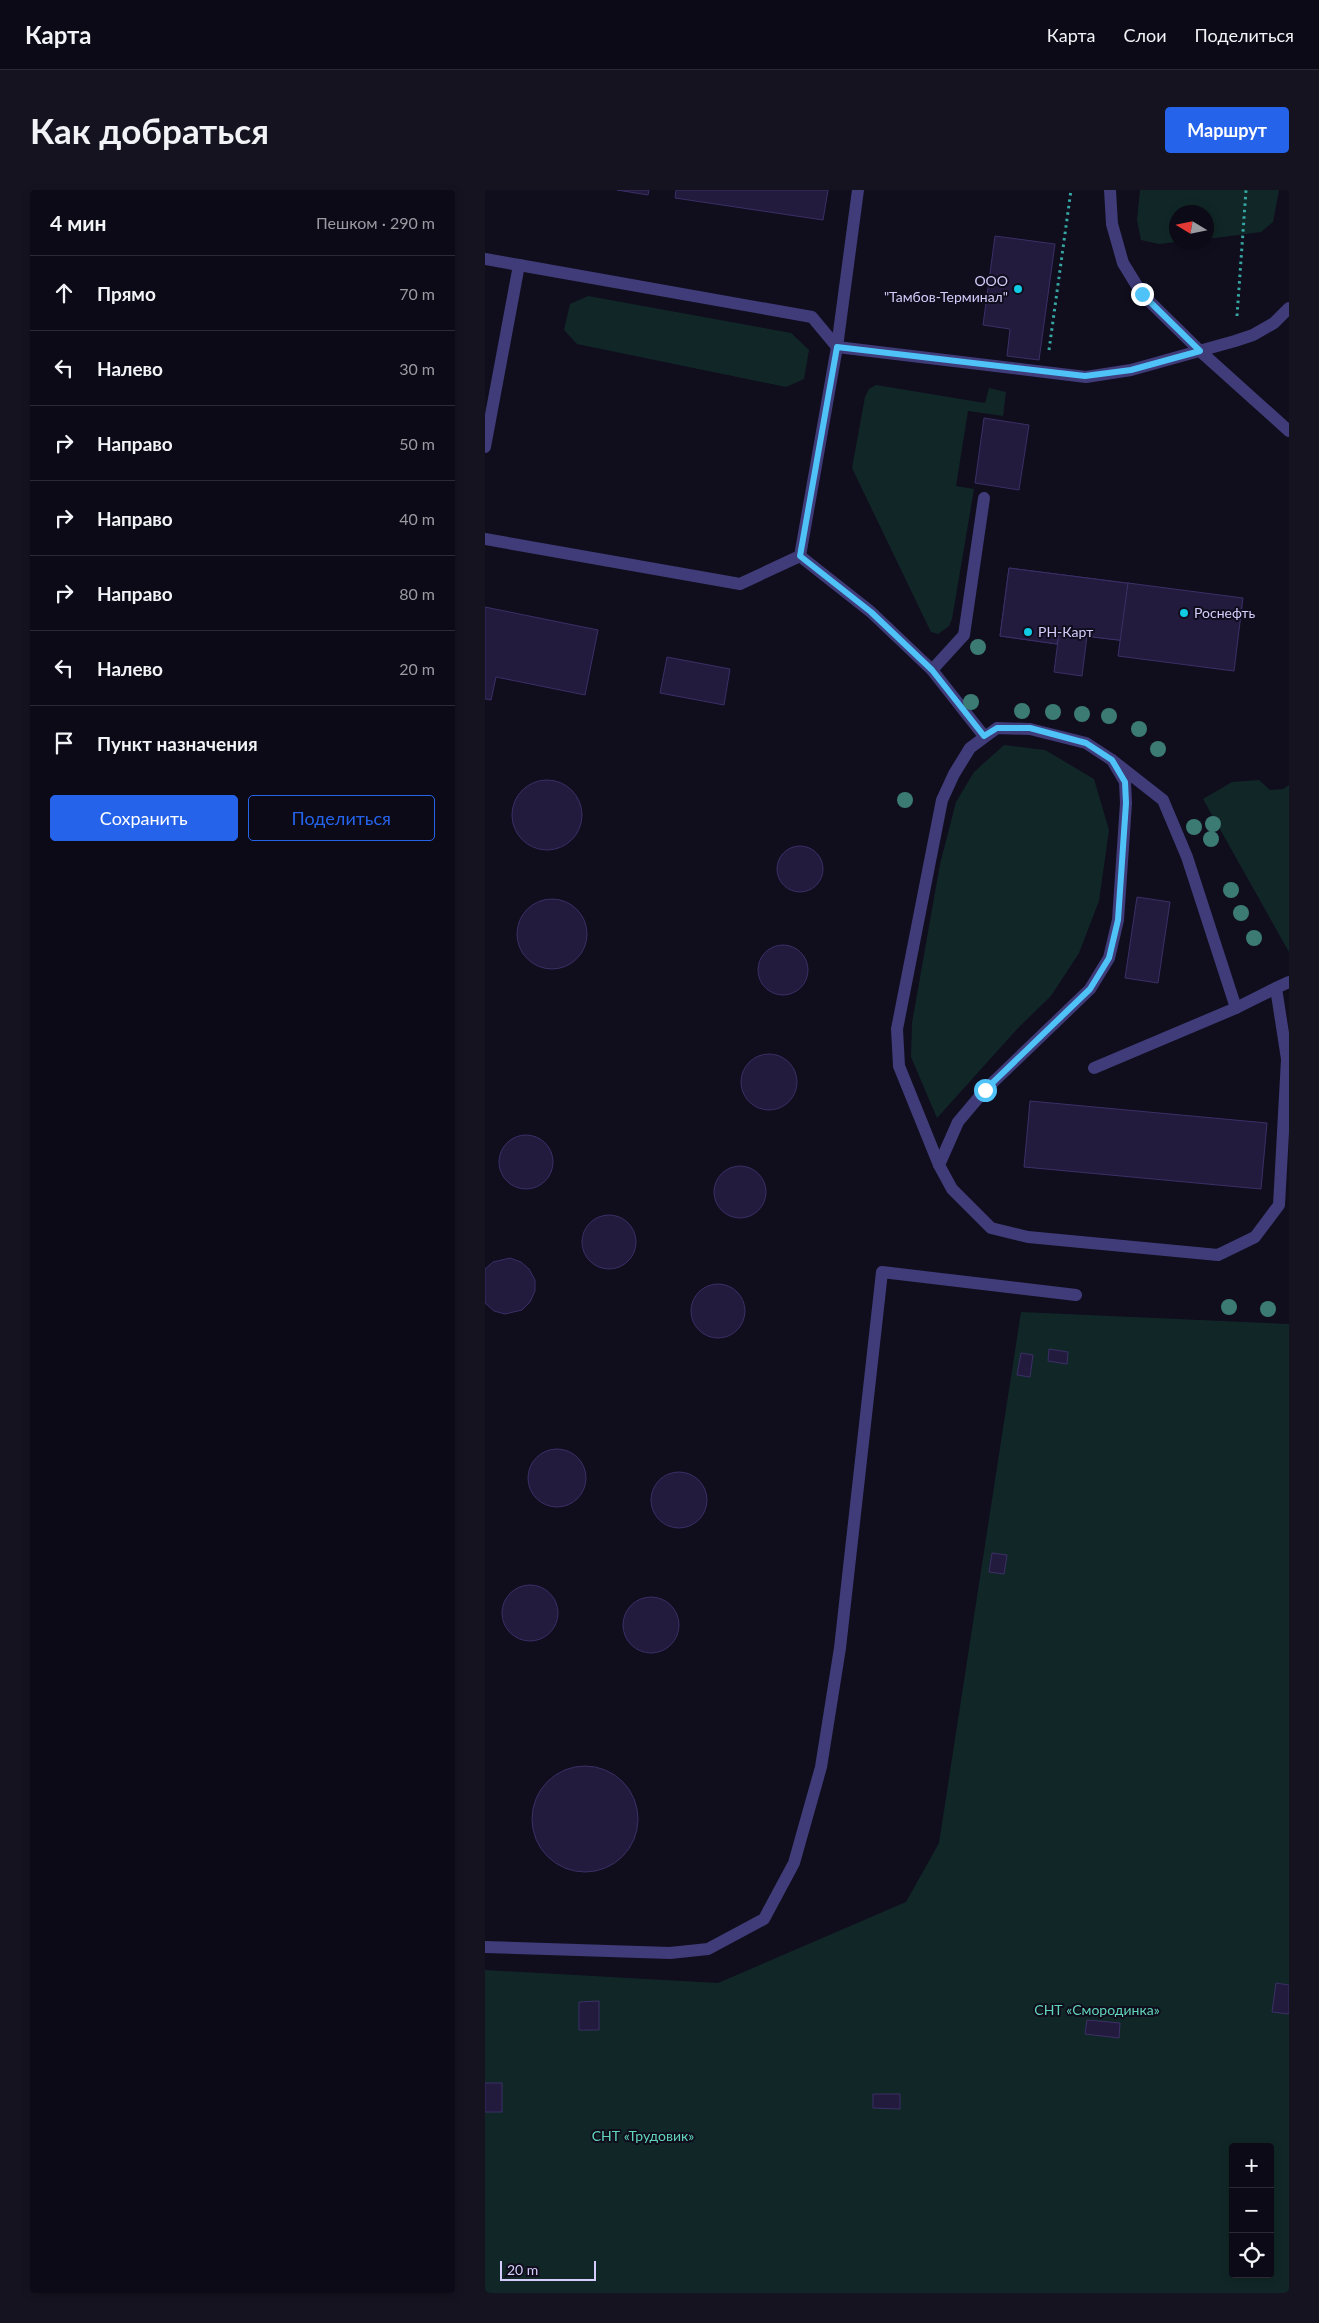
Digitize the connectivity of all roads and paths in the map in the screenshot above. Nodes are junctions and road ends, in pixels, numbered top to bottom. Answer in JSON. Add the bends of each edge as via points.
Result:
{"nodes":[{"id":1,"x":858,"y":190,"type":"edge"},
{"id":2,"x":1071,"y":190,"type":"edge"},
{"id":3,"x":1110,"y":190,"type":"edge"},
{"id":4,"x":1246,"y":190,"type":"edge"},
{"id":5,"x":485,"y":259,"type":"edge"},
{"id":6,"x":519,"y":265,"type":"junction"},
{"id":7,"x":1289,"y":308,"type":"edge"},
{"id":8,"x":1235,"y":341,"type":"junction"},
{"id":9,"x":837,"y":347,"type":"junction"},
{"id":10,"x":1200,"y":351,"type":"junction"},
{"id":11,"x":1048,"y":372,"type":"junction"},
{"id":12,"x":1289,"y":431,"type":"edge"},
{"id":13,"x":485,"y":447,"type":"edge"},
{"id":14,"x":984,"y":498,"type":"dead end"},
{"id":15,"x":485,"y":539,"type":"edge"},
{"id":16,"x":800,"y":556,"type":"junction"},
{"id":17,"x":932,"y":670,"type":"junction"},
{"id":18,"x":984,"y":736,"type":"junction"},
{"id":19,"x":1112,"y":760,"type":"junction"},
{"id":20,"x":1289,"y":982,"type":"edge"},
{"id":21,"x":1277,"y":988,"type":"junction"},
{"id":22,"x":1236,"y":1008,"type":"junction"},
{"id":23,"x":1094,"y":1068,"type":"dead end"},
{"id":24,"x":939,"y":1165,"type":"junction"},
{"id":25,"x":1076,"y":1295,"type":"dead end"},
{"id":26,"x":485,"y":1947,"type":"edge"}],
"edges":[{"from":1,"to":9,"type":"street"},
{"from":2,"to":11,"type":"path"},
{"from":3,"to":10,"type":"street","via":[[1112,224],[1123,263],[1142,294]]},
{"from":4,"to":8,"type":"path"},
{"from":5,"to":6,"type":"street"},
{"from":6,"to":9,"type":"street","via":[[812,317]]},
{"from":6,"to":13,"type":"street"},
{"from":7,"to":8,"type":"street","via":[[1274,323]]},
{"from":8,"to":10,"type":"street"},
{"from":9,"to":11,"type":"street"},
{"from":9,"to":16,"type":"street"},
{"from":10,"to":11,"type":"street","via":[[1131,370],[1085,376]]},
{"from":10,"to":12,"type":"street"},
{"from":14,"to":17,"type":"street","via":[[963,635]]},
{"from":15,"to":16,"type":"street","via":[[740,584]]},
{"from":16,"to":17,"type":"street","via":[[871,612]]},
{"from":17,"to":18,"type":"street"},
{"from":18,"to":19,"type":"street","via":[[997,728],[1030,728],[1086,743]]},
{"from":18,"to":24,"type":"street","via":[[970,748],[942,800],[897,1029],[899,1066]]},
{"from":19,"to":22,"type":"street","via":[[1163,800],[1187,857]]},
{"from":19,"to":24,"type":"street","via":[[1125,782],[1126,803],[1118,920],[1109,958],[1090,989],[958,1122]]},
{"from":20,"to":21,"type":"street"},
{"from":21,"to":22,"type":"street"},
{"from":21,"to":24,"type":"street","via":[[1287,1059],[1279,1205],[1255,1237],[1218,1255],[1027,1237],[991,1228],[952,1189]]},
{"from":22,"to":23,"type":"street"},
{"from":25,"to":26,"type":"street","via":[[882,1272],[840,1648],[821,1767],[794,1863],[764,1919],[709,1949],[670,1953]]}]}
